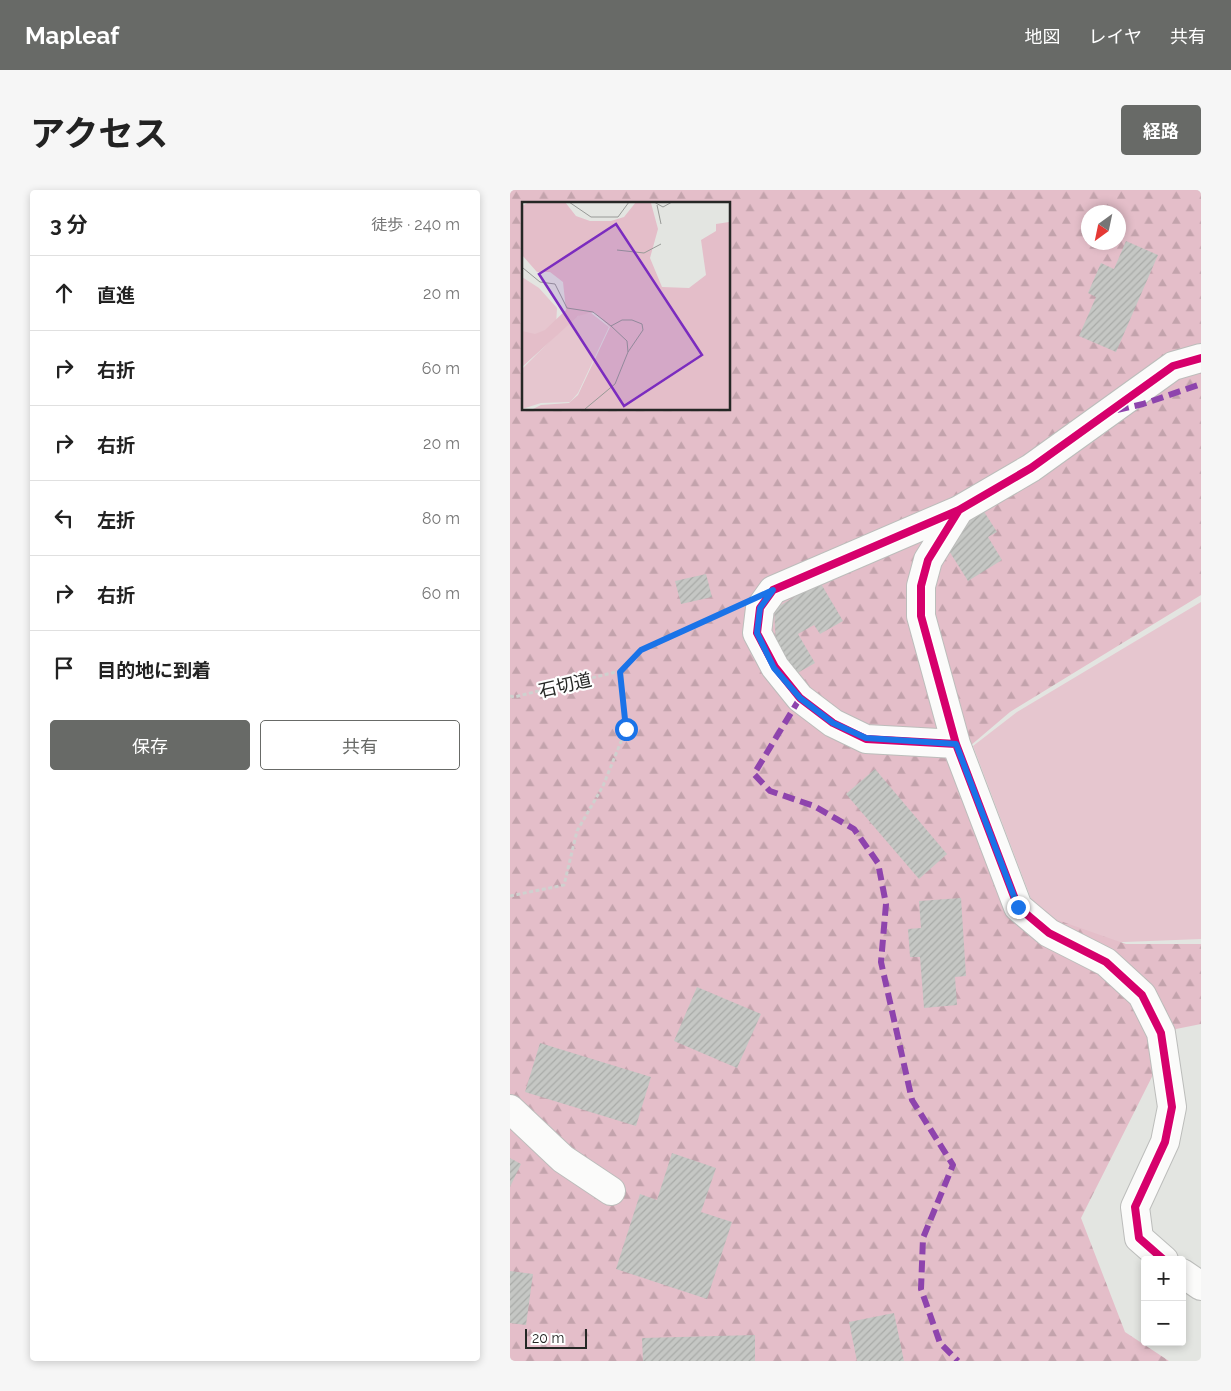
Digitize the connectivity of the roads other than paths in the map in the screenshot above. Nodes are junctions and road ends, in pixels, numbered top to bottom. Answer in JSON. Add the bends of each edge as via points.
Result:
{"nodes":[{"id":1,"x":1201,"y":358,"type":"edge"},
{"id":2,"x":958,"y":510,"type":"junction"},
{"id":3,"x":956,"y":744,"type":"junction"},
{"id":4,"x":510,"y":1109,"type":"edge"},
{"id":5,"x":611,"y":1191,"type":"dead end"},
{"id":6,"x":1159,"y":1256,"type":"edge"},
{"id":7,"x":1186,"y":1276,"type":"edge"},
{"id":8,"x":1201,"y":1286,"type":"edge"}],
"edges":[{"from":1,"to":2,"type":"street","via":[[1173,366],[1030,468]]},
{"from":2,"to":3,"type":"street","via":[[928,560],[921,586],[921,616]]},
{"from":2,"to":3,"type":"street","via":[[773,590],[760,608],[757,633],[774,668],[800,698],[833,723],[866,738]]},
{"from":3,"to":6,"type":"street","via":[[1018,907],[1049,933],[1106,962],[1142,996],[1161,1032],[1172,1107],[1165,1142],[1135,1207],[1139,1238]]},
{"from":4,"to":5,"type":"street","via":[[563,1159]]},
{"from":7,"to":8,"type":"street"}]}
